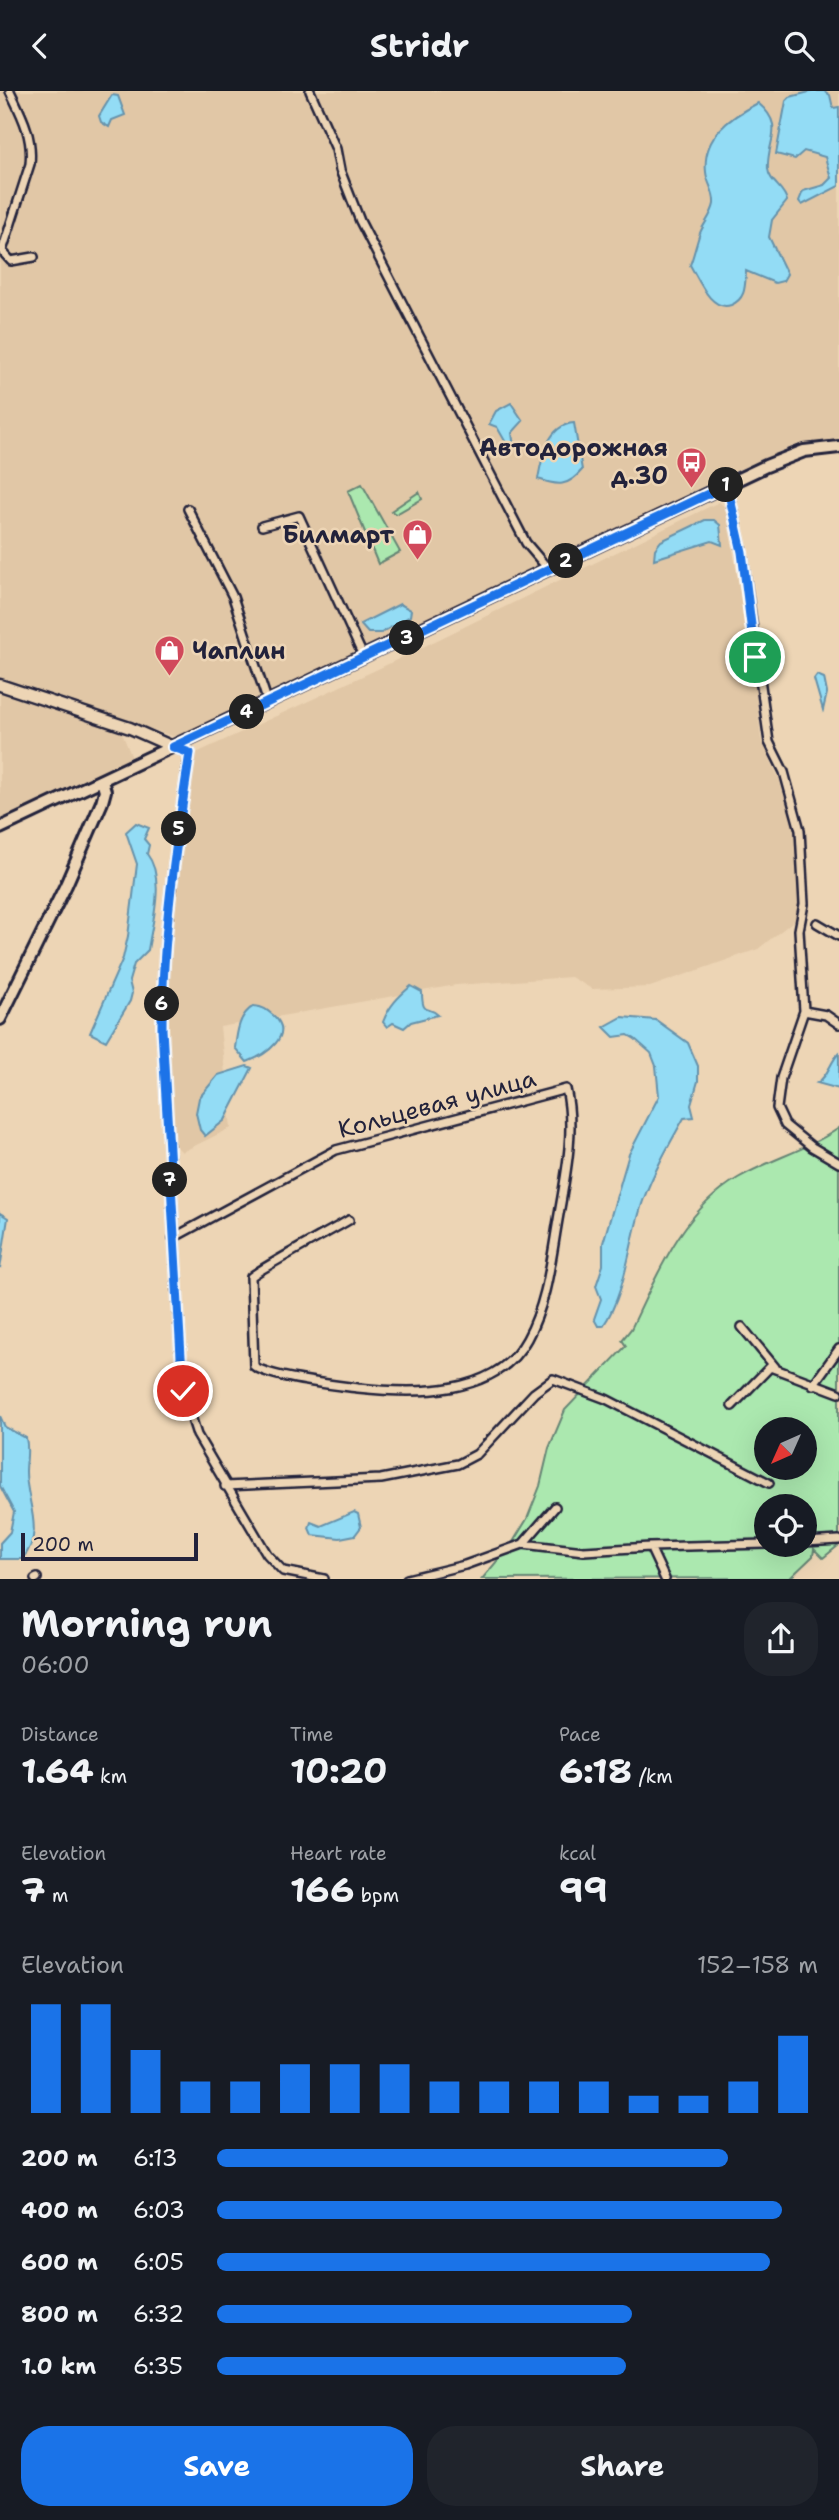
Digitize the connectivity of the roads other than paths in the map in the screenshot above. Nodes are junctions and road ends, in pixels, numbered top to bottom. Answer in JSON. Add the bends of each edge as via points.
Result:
{"nodes":[{"id":1,"x":10,"y":91,"type":"edge"},
{"id":2,"x":310,"y":91,"type":"edge"},
{"id":3,"x":34,"y":257,"type":"dead end"},
{"id":4,"x":839,"y":447,"type":"edge"},
{"id":5,"x":727,"y":485,"type":"junction"},
{"id":6,"x":188,"y":509,"type":"dead end"},
{"id":7,"x":262,"y":526,"type":"dead end"},
{"id":8,"x":549,"y":570,"type":"junction"},
{"id":9,"x":364,"y":658,"type":"junction"},
{"id":10,"x":0,"y":685,"type":"edge"},
{"id":11,"x":268,"y":703,"type":"junction"},
{"id":12,"x":173,"y":747,"type":"junction"},
{"id":13,"x":102,"y":781,"type":"junction"},
{"id":14,"x":0,"y":828,"type":"edge"},
{"id":15,"x":817,"y":923,"type":"dead end"},
{"id":16,"x":839,"y":936,"type":"edge"},
{"id":17,"x":804,"y":1011,"type":"junction"},
{"id":18,"x":0,"y":1019,"type":"edge"},
{"id":19,"x":839,"y":1024,"type":"edge"},
{"id":20,"x":839,"y":1163,"type":"edge"},
{"id":21,"x":349,"y":1220,"type":"dead end"},
{"id":22,"x":173,"y":1238,"type":"junction"},
{"id":23,"x":742,"y":1327,"type":"dead end"},
{"id":24,"x":839,"y":1349,"type":"edge"},
{"id":25,"x":776,"y":1369,"type":"junction"},
{"id":26,"x":813,"y":1385,"type":"junction"},
{"id":27,"x":839,"y":1393,"type":"edge"},
{"id":28,"x":732,"y":1406,"type":"dead end"},
{"id":29,"x":769,"y":1483,"type":"dead end"},
{"id":30,"x":225,"y":1486,"type":"junction"},
{"id":31,"x":555,"y":1507,"type":"dead end"},
{"id":32,"x":839,"y":1540,"type":"edge"},
{"id":33,"x":817,"y":1541,"type":"edge"},
{"id":34,"x":523,"y":1544,"type":"junction"},
{"id":35,"x":754,"y":1544,"type":"edge"},
{"id":36,"x":650,"y":1548,"type":"junction"},
{"id":37,"x":324,"y":1579,"type":"edge"},
{"id":38,"x":408,"y":1579,"type":"edge"},
{"id":39,"x":666,"y":1579,"type":"edge"}],
"edges":[{"from":1,"to":3,"type":"street","via":[[27,127],[31,150],[2,251],[10,261]]},
{"from":2,"to":8,"type":"street","via":[[360,221],[409,320],[526,543]]},
{"from":4,"to":5,"type":"main road","via":[[794,454]]},
{"from":5,"to":8,"type":"main road"},
{"from":5,"to":17,"type":"street","via":[[742,552],[769,742],[784,772],[800,830]]},
{"from":6,"to":11,"type":"street","via":[[233,597]]},
{"from":7,"to":9,"type":"street","via":[[299,516]]},
{"from":8,"to":9,"type":"main road"},
{"from":9,"to":11,"type":"main road"},
{"from":10,"to":12,"type":"main road"},
{"from":11,"to":12,"type":"main road"},
{"from":12,"to":13,"type":"main road"},
{"from":12,"to":22,"type":"street","via":[[190,753],[162,975]]},
{"from":13,"to":14,"type":"main road"},
{"from":13,"to":18,"type":"main road","via":[[105,791],[97,814]]},
{"from":15,"to":16,"type":"street"},
{"from":17,"to":19,"type":"street","via":[[826,1015]]},
{"from":17,"to":20,"type":"street","via":[[781,1078],[777,1108],[785,1125]]},
{"from":21,"to":22,"type":"street","name":"Кольцевая улица","via":[[254,1272],[254,1366],[328,1384],[380,1390],[453,1388],[495,1371],[526,1341],[541,1303],[563,1190],[572,1113],[566,1089],[336,1150]]},
{"from":22,"to":30,"type":"street","via":[[183,1391],[197,1436]]},
{"from":23,"to":25,"type":"street"},
{"from":24,"to":26,"type":"street"},
{"from":25,"to":26,"type":"street"},
{"from":25,"to":28,"type":"street","via":[[767,1369]]},
{"from":26,"to":27,"type":"street"},
{"from":29,"to":30,"type":"street","via":[[606,1399],[553,1379],[477,1454],[439,1470],[381,1479]]},
{"from":30,"to":37,"type":"street","via":[[277,1566]]},
{"from":31,"to":34,"type":"street"},
{"from":32,"to":33,"type":"street"},
{"from":34,"to":36,"type":"street","via":[[584,1551]]},
{"from":34,"to":38,"type":"street","via":[[453,1569]]},
{"from":35,"to":36,"type":"street"},
{"from":36,"to":39,"type":"street"}]}
